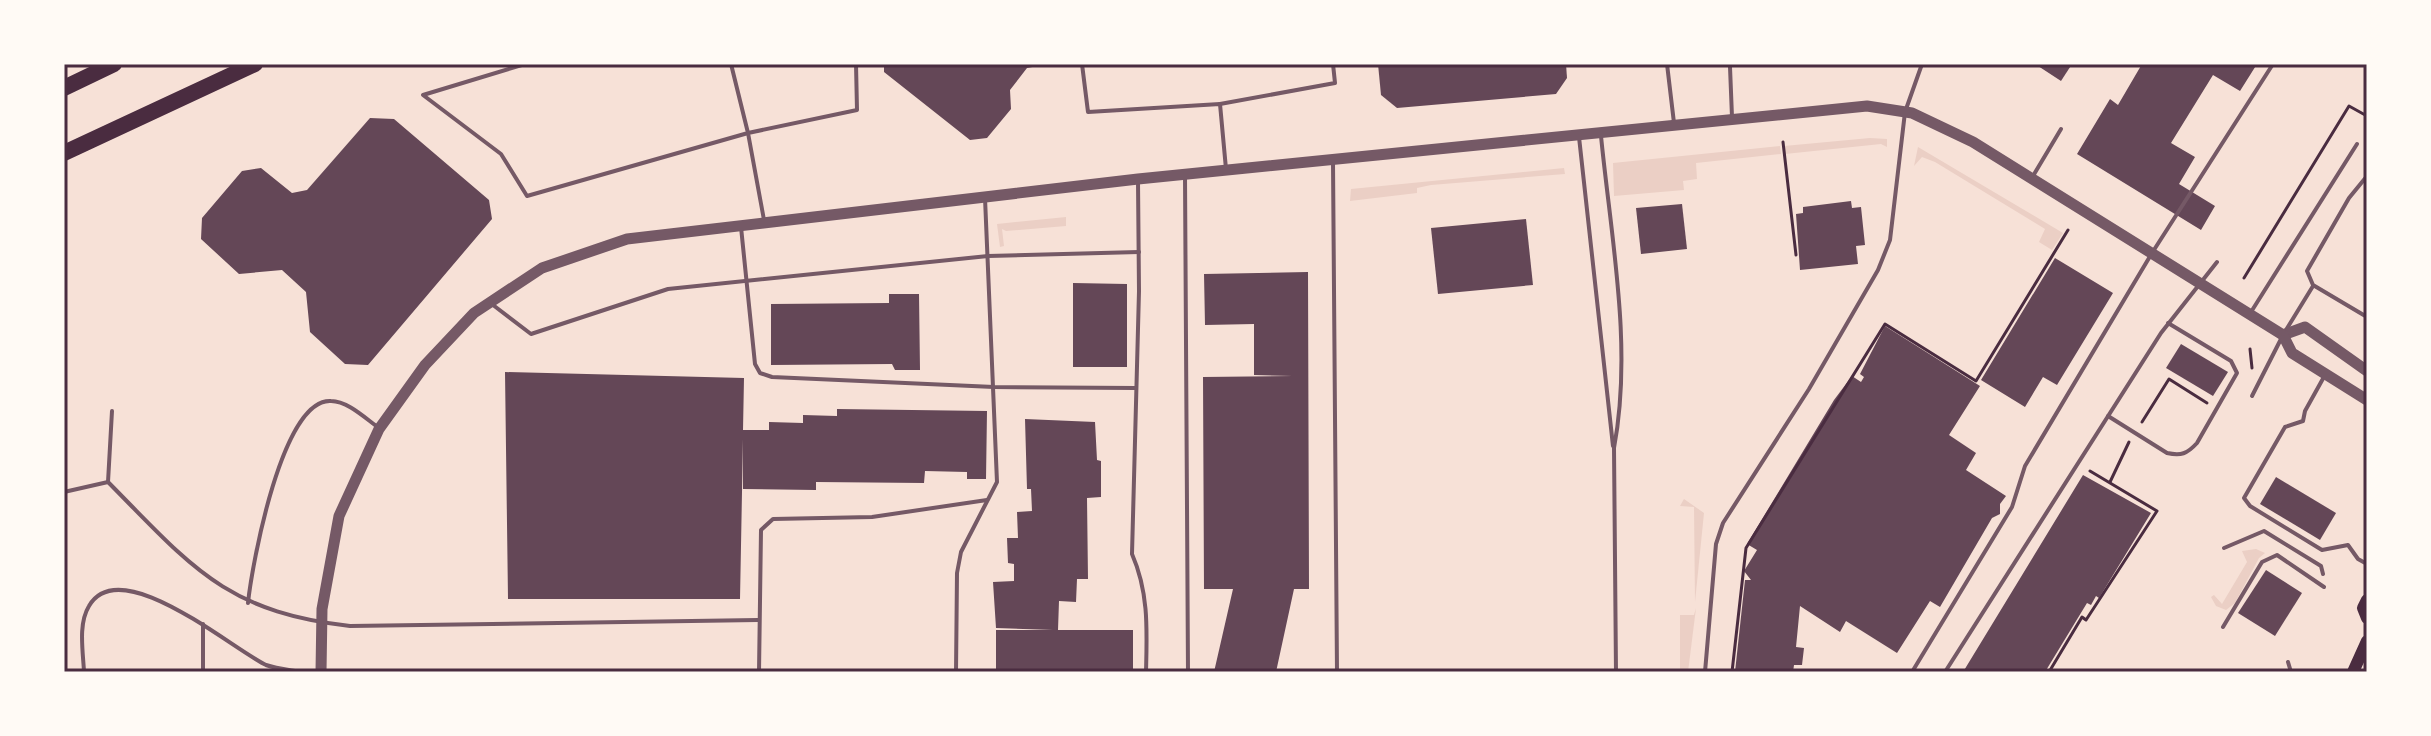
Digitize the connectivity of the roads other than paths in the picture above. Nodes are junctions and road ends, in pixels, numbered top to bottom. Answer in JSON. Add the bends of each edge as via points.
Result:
{"nodes":[{"id":1,"x":114,"y":64,"type":"edge"},
{"id":2,"x":255,"y":64,"type":"edge"},
{"id":3,"x":525,"y":64,"type":"edge"},
{"id":4,"x":731,"y":64,"type":"edge"},
{"id":5,"x":856,"y":64,"type":"edge"},
{"id":6,"x":1082,"y":64,"type":"edge"},
{"id":7,"x":1333,"y":64,"type":"edge"},
{"id":8,"x":1667,"y":64,"type":"edge"},
{"id":9,"x":1922,"y":64,"type":"edge"},
{"id":10,"x":2273,"y":64,"type":"edge"},
{"id":11,"x":1730,"y":67,"type":"dead end"},
{"id":12,"x":64,"y":88,"type":"edge"},
{"id":13,"x":1220,"y":104,"type":"junction"},
{"id":14,"x":1905,"y":112,"type":"junction"},
{"id":15,"x":1733,"y":119,"type":"junction"},
{"id":16,"x":1675,"y":125,"type":"junction"},
{"id":17,"x":2061,"y":129,"type":"dead end"},
{"id":18,"x":1600,"y":132,"type":"junction"},
{"id":19,"x":748,"y":133,"type":"junction"},
{"id":20,"x":1579,"y":134,"type":"junction"},
{"id":21,"x":2357,"y":144,"type":"dead end"},
{"id":22,"x":64,"y":153,"type":"edge"},
{"id":23,"x":1333,"y":159,"type":"junction"},
{"id":24,"x":1227,"y":170,"type":"junction"},
{"id":25,"x":1185,"y":174,"type":"junction"},
{"id":26,"x":2367,"y":176,"type":"edge"},
{"id":27,"x":2032,"y":178,"type":"junction"},
{"id":28,"x":1138,"y":179,"type":"junction"},
{"id":29,"x":985,"y":196,"type":"junction"},
{"id":30,"x":765,"y":222,"type":"junction"},
{"id":31,"x":741,"y":225,"type":"junction"},
{"id":32,"x":1139,"y":252,"type":"junction"},
{"id":33,"x":2152,"y":253,"type":"junction"},
{"id":34,"x":988,"y":256,"type":"junction"},
{"id":35,"x":2217,"y":262,"type":"dead end"},
{"id":36,"x":746,"y":281,"type":"junction"},
{"id":37,"x":2201,"y":284,"type":"junction"},
{"id":38,"x":2313,"y":285,"type":"junction"},
{"id":39,"x":491,"y":302,"type":"junction"},
{"id":40,"x":2250,"y":314,"type":"junction"},
{"id":41,"x":2367,"y":317,"type":"edge"},
{"id":42,"x":2168,"y":323,"type":"junction"},
{"id":43,"x":2283,"y":335,"type":"junction"},
{"id":44,"x":2367,"y":371,"type":"edge"},
{"id":45,"x":2325,"y":374,"type":"junction"},
{"id":46,"x":994,"y":387,"type":"junction"},
{"id":47,"x":1136,"y":388,"type":"junction"},
{"id":48,"x":2252,"y":396,"type":"dead end"},
{"id":49,"x":2367,"y":400,"type":"edge"},
{"id":50,"x":112,"y":411,"type":"dead end"},
{"id":51,"x":2108,"y":416,"type":"junction"},
{"id":52,"x":379,"y":429,"type":"junction"},
{"id":53,"x":1614,"y":448,"type":"junction"},
{"id":54,"x":108,"y":482,"type":"junction"},
{"id":55,"x":64,"y":492,"type":"edge"},
{"id":56,"x":987,"y":500,"type":"junction"},
{"id":57,"x":2224,"y":548,"type":"dead end"},
{"id":58,"x":2367,"y":564,"type":"edge"},
{"id":59,"x":2323,"y":574,"type":"dead end"},
{"id":60,"x":2324,"y":587,"type":"dead end"},
{"id":61,"x":2367,"y":600,"type":"edge"},
{"id":62,"x":248,"y":603,"type":"junction"},
{"id":63,"x":2367,"y":618,"type":"edge"},
{"id":64,"x":758,"y":620,"type":"junction"},
{"id":65,"x":322,"y":623,"type":"junction"},
{"id":66,"x":203,"y":624,"type":"junction"},
{"id":67,"x":2223,"y":627,"type":"dead end"},
{"id":68,"x":2367,"y":641,"type":"edge"},
{"id":69,"x":260,"y":661,"type":"junction"},
{"id":70,"x":2288,"y":662,"type":"dead end"},
{"id":71,"x":84,"y":672,"type":"edge"},
{"id":72,"x":203,"y":672,"type":"edge"},
{"id":73,"x":260,"y":672,"type":"edge"},
{"id":74,"x":302,"y":672,"type":"edge"},
{"id":75,"x":321,"y":672,"type":"edge"},
{"id":76,"x":759,"y":672,"type":"edge"},
{"id":77,"x":956,"y":672,"type":"edge"},
{"id":78,"x":1146,"y":672,"type":"edge"},
{"id":79,"x":1188,"y":672,"type":"edge"},
{"id":80,"x":1337,"y":672,"type":"edge"},
{"id":81,"x":1616,"y":672,"type":"edge"},
{"id":82,"x":1705,"y":672,"type":"edge"},
{"id":83,"x":1912,"y":672,"type":"edge"},
{"id":84,"x":1945,"y":672,"type":"edge"},
{"id":85,"x":2291,"y":672,"type":"edge"},
{"id":86,"x":2353,"y":672,"type":"edge"}],
"edges":[{"from":1,"to":12,"type":"highway"},
{"from":2,"to":22,"type":"highway"},
{"from":3,"to":19,"type":"lane","via":[[423,95],[501,154],[527,196]]},
{"from":4,"to":19,"type":"lane"},
{"from":5,"to":19,"type":"lane","via":[[857,110]]},
{"from":6,"to":13,"type":"lane","via":[[1088,112]]},
{"from":7,"to":13,"type":"lane","via":[[1335,83]]},
{"from":8,"to":16,"type":"lane"},
{"from":9,"to":14,"type":"lane"},
{"from":10,"to":33,"type":"lane"},
{"from":11,"to":15,"type":"lane"},
{"from":13,"to":24,"type":"lane"},
{"from":14,"to":15,"type":"street","via":[[1867,106]]},
{"from":14,"to":27,"type":"street","via":[[1973,142]]},
{"from":14,"to":82,"type":"lane","via":[[1892,231],[1878,270],[1723,523],[1716,544]]},
{"from":15,"to":16,"type":"street"},
{"from":16,"to":18,"type":"street"},
{"from":17,"to":27,"type":"lane"},
{"from":18,"to":20,"type":"street"},
{"from":18,"to":53,"type":"lane","via":[[1621,330]]},
{"from":19,"to":30,"type":"lane"},
{"from":20,"to":23,"type":"street"},
{"from":20,"to":53,"type":"lane"},
{"from":21,"to":40,"type":"lane"},
{"from":23,"to":24,"type":"street"},
{"from":23,"to":80,"type":"lane"},
{"from":24,"to":25,"type":"street"},
{"from":25,"to":28,"type":"street"},
{"from":25,"to":79,"type":"lane"},
{"from":26,"to":38,"type":"lane","via":[[2307,271]]},
{"from":27,"to":33,"type":"street"},
{"from":28,"to":29,"type":"street"},
{"from":28,"to":32,"type":"lane"},
{"from":29,"to":30,"type":"street"},
{"from":29,"to":34,"type":"lane"},
{"from":30,"to":31,"type":"street"},
{"from":31,"to":36,"type":"lane"},
{"from":31,"to":39,"type":"street","via":[[627,239],[542,268]]},
{"from":32,"to":34,"type":"lane"},
{"from":32,"to":47,"type":"lane"},
{"from":33,"to":37,"type":"street"},
{"from":33,"to":83,"type":"lane","via":[[2025,466],[2012,507]]},
{"from":34,"to":36,"type":"lane"},
{"from":34,"to":46,"type":"lane"},
{"from":35,"to":37,"type":"lane"},
{"from":36,"to":39,"type":"lane","via":[[668,289],[531,334]]},
{"from":36,"to":46,"type":"lane","via":[[760,373]]},
{"from":37,"to":40,"type":"street"},
{"from":37,"to":42,"type":"lane"},
{"from":38,"to":41,"type":"lane"},
{"from":38,"to":43,"type":"lane"},
{"from":39,"to":52,"type":"street","via":[[425,365]]},
{"from":40,"to":43,"type":"street"},
{"from":42,"to":51,"type":"lane"},
{"from":42,"to":51,"type":"lane","via":[[2235,366],[2237,373],[2197,443],[2178,455]]},
{"from":43,"to":44,"type":"street","via":[[2305,327]]},
{"from":43,"to":45,"type":"street","via":[[2292,353]]},
{"from":43,"to":48,"type":"lane"},
{"from":45,"to":49,"type":"street"},
{"from":45,"to":58,"type":"lane","via":[[2303,421],[2285,427],[2244,498],[2322,550],[2348,545]]},
{"from":46,"to":47,"type":"lane"},
{"from":46,"to":56,"type":"lane","via":[[997,482]]},
{"from":47,"to":78,"type":"lane","via":[[1132,554],[1147,610]]},
{"from":50,"to":54,"type":"lane"},
{"from":51,"to":84,"type":"lane"},
{"from":52,"to":62,"type":"lane","via":[[345,405],[330,400],[313,405],[298,425],[261,525]]},
{"from":52,"to":65,"type":"street","via":[[339,516]]},
{"from":53,"to":81,"type":"lane"},
{"from":54,"to":55,"type":"lane"},
{"from":54,"to":62,"type":"lane","via":[[197,572]]},
{"from":56,"to":64,"type":"lane","via":[[872,517],[773,519],[761,530]]},
{"from":56,"to":77,"type":"lane","via":[[961,552],[957,573]]},
{"from":57,"to":59,"type":"lane","via":[[2264,531],[2321,566]]},
{"from":60,"to":67,"type":"lane","via":[[2277,555],[2262,562]]},
{"from":61,"to":63,"type":"main road"},
{"from":62,"to":65,"type":"lane"},
{"from":64,"to":65,"type":"lane"},
{"from":64,"to":76,"type":"lane"},
{"from":65,"to":75,"type":"street"},
{"from":66,"to":69,"type":"lane"},
{"from":66,"to":71,"type":"lane","via":[[152,597],[119,589],[99,593],[82,622]]},
{"from":66,"to":72,"type":"lane"},
{"from":68,"to":86,"type":"main road"},
{"from":69,"to":73,"type":"lane"},
{"from":69,"to":74,"type":"lane"},
{"from":70,"to":85,"type":"lane"}]}
